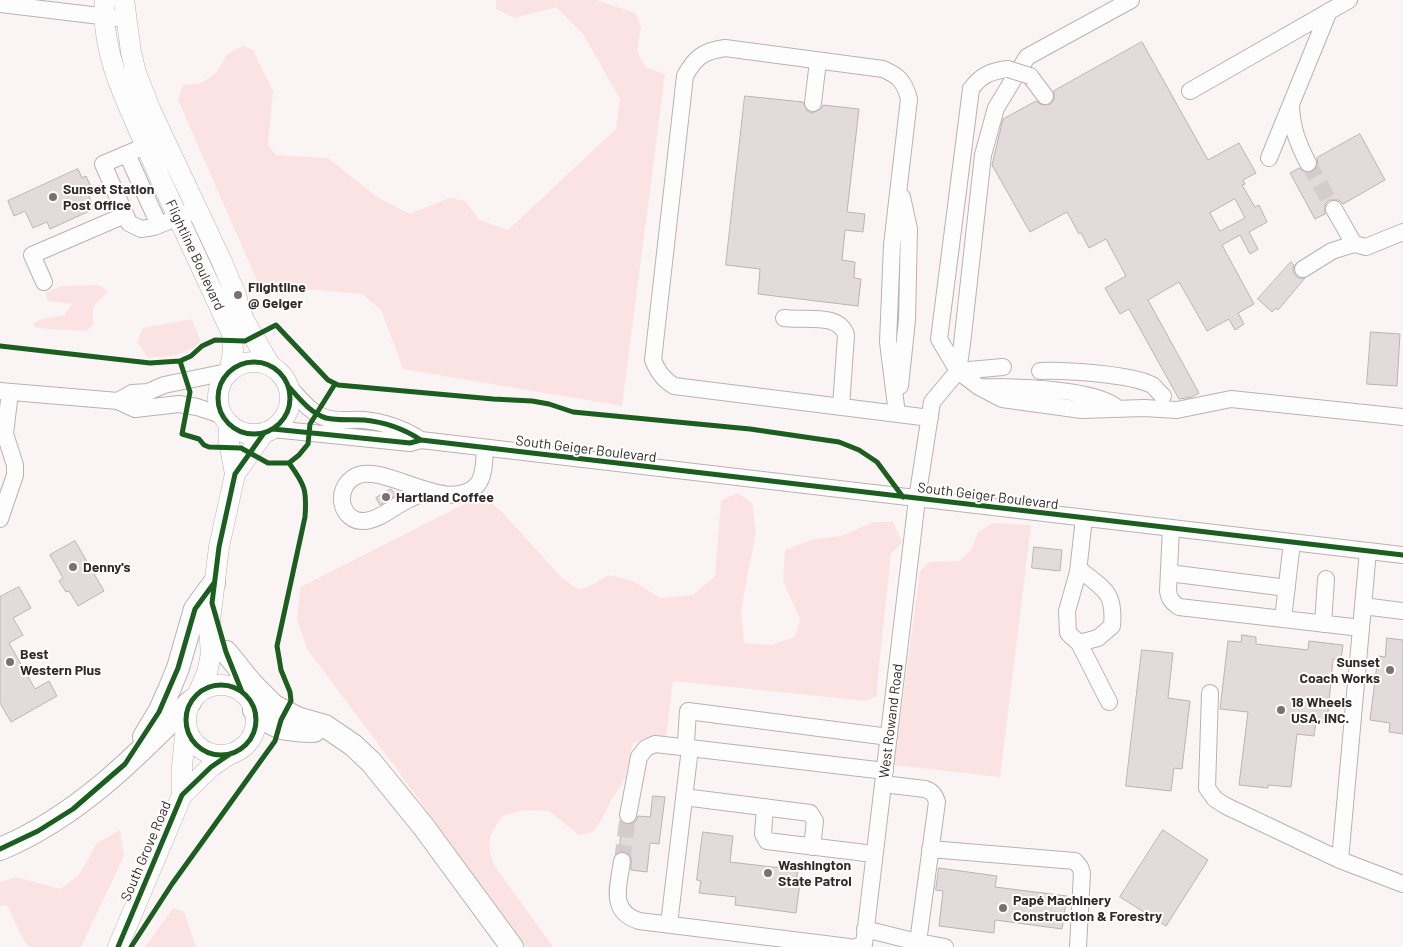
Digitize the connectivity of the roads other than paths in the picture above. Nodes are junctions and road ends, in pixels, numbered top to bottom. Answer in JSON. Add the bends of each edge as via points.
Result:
{"nodes":[{"id":1,"x":1131,"y":0,"type":"edge"},
{"id":2,"x":1349,"y":0,"type":"edge"},
{"id":3,"x":0,"y":4,"type":"edge"},
{"id":4,"x":104,"y":9,"type":"edge"},
{"id":5,"x":125,"y":10,"type":"edge"},
{"id":6,"x":1329,"y":11,"type":"junction"},
{"id":7,"x":818,"y":60,"type":"junction"},
{"id":8,"x":1190,"y":91,"type":"dead end"},
{"id":9,"x":1045,"y":96,"type":"dead end"},
{"id":10,"x":813,"y":104,"type":"dead end"},
{"id":11,"x":1290,"y":105,"type":"junction"},
{"id":12,"x":154,"y":142,"type":"junction"},
{"id":13,"x":127,"y":154,"type":"junction"},
{"id":14,"x":1269,"y":158,"type":"dead end"},
{"id":15,"x":1308,"y":163,"type":"tunnel mouth"},
{"id":16,"x":197,"y":209,"type":"junction"},
{"id":17,"x":1334,"y":209,"type":"tunnel mouth"},
{"id":18,"x":125,"y":215,"type":"junction"},
{"id":19,"x":178,"y":218,"type":"junction"},
{"id":20,"x":159,"y":225,"type":"junction"},
{"id":21,"x":1403,"y":232,"type":"edge"},
{"id":22,"x":1354,"y":244,"type":"junction"},
{"id":23,"x":1303,"y":269,"type":"dead end"},
{"id":24,"x":44,"y":282,"type":"dead end"},
{"id":25,"x":784,"y":318,"type":"dead end"},
{"id":26,"x":270,"y":365,"type":"junction"},
{"id":27,"x":1002,"y":367,"type":"dead end"},
{"id":28,"x":958,"y":370,"type":"junction"},
{"id":29,"x":229,"y":371,"type":"junction"},
{"id":30,"x":1040,"y":371,"type":"dead end"},
{"id":31,"x":1060,"y":377,"type":"dead end"},
{"id":32,"x":288,"y":386,"type":"junction"},
{"id":33,"x":5,"y":391,"type":"edge"},
{"id":34,"x":1163,"y":396,"type":"junction"},
{"id":35,"x":118,"y":402,"type":"junction"},
{"id":36,"x":841,"y":407,"type":"junction"},
{"id":37,"x":1177,"y":410,"type":"junction"},
{"id":38,"x":897,"y":414,"type":"junction"},
{"id":39,"x":1403,"y":416,"type":"edge"},
{"id":40,"x":930,"y":418,"type":"junction"},
{"id":41,"x":225,"y":420,"type":"junction"},
{"id":42,"x":269,"y":431,"type":"junction"},
{"id":43,"x":2,"y":436,"type":"edge"},
{"id":44,"x":421,"y":440,"type":"junction"},
{"id":45,"x":485,"y":448,"type":"junction"},
{"id":46,"x":235,"y":474,"type":"junction"},
{"id":47,"x":428,"y":492,"type":"junction"},
{"id":48,"x":917,"y":499,"type":"junction"},
{"id":49,"x":1084,"y":518,"type":"junction"},
{"id":50,"x":0,"y":520,"type":"edge"},
{"id":51,"x":1171,"y":528,"type":"junction"},
{"id":52,"x":1292,"y":542,"type":"junction"},
{"id":53,"x":1368,"y":551,"type":"junction"},
{"id":54,"x":1403,"y":555,"type":"edge"},
{"id":55,"x":1079,"y":570,"type":"junction"},
{"id":56,"x":1169,"y":574,"type":"junction"},
{"id":57,"x":1326,"y":578,"type":"dead end"},
{"id":58,"x":1287,"y":588,"type":"junction"},
{"id":59,"x":213,"y":593,"type":"junction"},
{"id":60,"x":1363,"y":606,"type":"junction"},
{"id":61,"x":1403,"y":612,"type":"edge"},
{"id":62,"x":1283,"y":619,"type":"junction"},
{"id":63,"x":1322,"y":624,"type":"junction"},
{"id":64,"x":1361,"y":628,"type":"junction"},
{"id":65,"x":1079,"y":643,"type":"junction"},
{"id":66,"x":226,"y":652,"type":"junction"},
{"id":67,"x":1210,"y":693,"type":"dead end"},
{"id":68,"x":194,"y":697,"type":"junction"},
{"id":69,"x":248,"y":701,"type":"junction"},
{"id":70,"x":1109,"y":702,"type":"dead end"},
{"id":71,"x":186,"y":725,"type":"junction"},
{"id":72,"x":339,"y":737,"type":"junction"},
{"id":73,"x":889,"y":737,"type":"junction"},
{"id":74,"x":690,"y":748,"type":"junction"},
{"id":75,"x":230,"y":754,"type":"junction"},
{"id":76,"x":125,"y":764,"type":"junction"},
{"id":77,"x":884,"y":777,"type":"junction"},
{"id":78,"x":182,"y":795,"type":"junction"},
{"id":79,"x":684,"y":797,"type":"junction"},
{"id":80,"x":766,"y":807,"type":"junction"},
{"id":81,"x":628,"y":815,"type":"tunnel mouth"},
{"id":82,"x":812,"y":847,"type":"junction"},
{"id":83,"x":0,"y":849,"type":"edge"},
{"id":84,"x":930,"y":849,"type":"junction"},
{"id":85,"x":874,"y":854,"type":"junction"},
{"id":86,"x":1340,"y":860,"type":"junction"},
{"id":87,"x":622,"y":861,"type":"tunnel mouth"},
{"id":88,"x":1403,"y":884,"type":"edge"},
{"id":89,"x":662,"y":923,"type":"junction"},
{"id":90,"x":858,"y":942,"type":"edge"},
{"id":91,"x":918,"y":942,"type":"junction"},
{"id":92,"x":118,"y":947,"type":"edge"},
{"id":93,"x":512,"y":947,"type":"edge"},
{"id":94,"x":945,"y":947,"type":"edge"},
{"id":95,"x":1078,"y":947,"type":"edge"}],
"edges":[{"from":1,"to":28,"type":"street","via":[[1027,58],[996,108],[983,155]]},
{"from":2,"to":6,"type":"street"},
{"from":3,"to":4,"type":"street"},
{"from":4,"to":5,"type":"street"},
{"from":4,"to":12,"type":"main road","name":"Flightline Boulevard","via":[[112,61],[120,86]]},
{"from":5,"to":12,"type":"main road","name":"Flightline Boulevard","via":[[130,52],[150,111]]},
{"from":6,"to":8,"type":"street"},
{"from":6,"to":11,"type":"street"},
{"from":7,"to":10,"type":"street"},
{"from":7,"to":36,"type":"street","via":[[725,48],[711,50],[691,65],[685,76],[653,360],[658,373],[674,386]]},
{"from":7,"to":38,"type":"street","via":[[883,69],[896,75],[906,86],[909,99],[892,245],[888,342]]},
{"from":9,"to":28,"type":"street","bridge":true,"via":[[1030,76],[1008,69],[986,74],[971,89],[940,338]]},
{"from":11,"to":14,"type":"street"},
{"from":11,"to":15,"type":"street","via":[[1291,124]]},
{"from":12,"to":13,"type":"street"},
{"from":12,"to":16,"type":"main road","name":"Flightline Boulevard"},
{"from":12,"to":19,"type":"main road","name":"Flightline Boulevard"},
{"from":13,"to":18,"type":"street","via":[[103,164]]},
{"from":13,"to":20,"type":"street"},
{"from":16,"to":19,"type":"street"},
{"from":16,"to":26,"type":"main road","name":"Flightline Boulevard","via":[[245,322]]},
{"from":17,"to":22,"type":"street"},
{"from":18,"to":20,"type":"street","via":[[129,223],[141,229]]},
{"from":18,"to":24,"type":"street","via":[[32,255]]},
{"from":19,"to":20,"type":"street"},
{"from":19,"to":29,"type":"main road","name":"Flightline Boulevard","via":[[232,334]]},
{"from":21,"to":22,"type":"street","via":[[1366,247]]},
{"from":22,"to":23,"type":"street","via":[[1332,251]]},
{"from":25,"to":36,"type":"street","via":[[837,322],[844,330]]},
{"from":26,"to":29,"type":"main road","via":[[247,362]]},
{"from":26,"to":32,"type":"main road"},
{"from":27,"to":28,"type":"street"},
{"from":28,"to":37,"type":"street","via":[[979,387],[1032,387],[1109,401],[1120,410]]},
{"from":28,"to":40,"type":"street","name":"West Rowand Road","via":[[932,402]]},
{"from":29,"to":35,"type":"street","via":[[164,385],[148,392],[132,393]]},
{"from":29,"to":41,"type":"main road","via":[[218,393],[218,404]]},
{"from":30,"to":34,"type":"street","via":[[1061,370],[1135,379],[1153,386]]},
{"from":31,"to":34,"type":"street","via":[[1141,386]]},
{"from":32,"to":42,"type":"main road","via":[[290,407],[284,418]]},
{"from":32,"to":44,"type":"street","name":"South Geiger Boulevard","via":[[314,412],[326,418],[383,423],[406,430]]},
{"from":33,"to":35,"type":"street"},
{"from":33,"to":43,"type":"street"},
{"from":34,"to":37,"type":"street"},
{"from":35,"to":41,"type":"street","via":[[135,409],[179,404],[197,407]]},
{"from":36,"to":38,"type":"street"},
{"from":37,"to":39,"type":"street","via":[[1231,399]]},
{"from":38,"to":40,"type":"street"},
{"from":40,"to":48,"type":"street","name":"West Rowand Road"},
{"from":41,"to":42,"type":"main road","via":[[240,432],[252,435]]},
{"from":41,"to":46,"type":"main road"},
{"from":42,"to":44,"type":"street","name":"South Geiger Boulevard","via":[[410,444]]},
{"from":42,"to":46,"type":"main road"},
{"from":43,"to":50,"type":"street","via":[[15,465],[15,475]]},
{"from":44,"to":45,"type":"street","name":"South Geiger Boulevard"},
{"from":45,"to":47,"type":"street","via":[[483,472],[477,485],[463,493]]},
{"from":45,"to":48,"type":"street","name":"South Geiger Boulevard"},
{"from":46,"to":59,"type":"main road"},
{"from":47,"to":47,"type":"street","via":[[375,475],[358,475],[342,492],[342,504],[350,517],[373,520]]},
{"from":48,"to":49,"type":"street","name":"South Geiger Boulevard"},
{"from":48,"to":73,"type":"street","name":"West Rowand Road"},
{"from":49,"to":51,"type":"street","name":"South Geiger Boulevard"},
{"from":49,"to":55,"type":"street"},
{"from":51,"to":52,"type":"street","name":"South Geiger Boulevard"},
{"from":51,"to":56,"type":"street"},
{"from":52,"to":53,"type":"street","name":"South Geiger Boulevard"},
{"from":52,"to":58,"type":"street"},
{"from":53,"to":54,"type":"street","name":"South Geiger Boulevard"},
{"from":53,"to":60,"type":"street"},
{"from":55,"to":65,"type":"street","via":[[1067,611],[1068,633]]},
{"from":55,"to":65,"type":"street","via":[[1105,591],[1112,600],[1113,613],[1112,626],[1098,638]]},
{"from":56,"to":58,"type":"street"},
{"from":56,"to":62,"type":"street","via":[[1168,597],[1178,607]]},
{"from":57,"to":63,"type":"street"},
{"from":58,"to":62,"type":"street"},
{"from":59,"to":66,"type":"main road"},
{"from":59,"to":68,"type":"main road","via":[[209,629],[212,654],[207,673]]},
{"from":59,"to":76,"type":"highway","via":[[195,610],[178,668],[159,712]]},
{"from":60,"to":61,"type":"street"},
{"from":60,"to":64,"type":"street"},
{"from":62,"to":63,"type":"street"},
{"from":63,"to":64,"type":"street"},
{"from":64,"to":86,"type":"street"},
{"from":65,"to":70,"type":"street"},
{"from":66,"to":69,"type":"main road"},
{"from":66,"to":72,"type":"highway","via":[[274,706],[297,718],[325,726]]},
{"from":67,"to":86,"type":"street","via":[[1207,788],[1215,799]]},
{"from":68,"to":69,"type":"main road","via":[[208,687],[220,684],[232,686]]},
{"from":68,"to":71,"type":"main road","via":[[186,713]]},
{"from":68,"to":76,"type":"highway"},
{"from":69,"to":72,"type":"highway","via":[[266,722],[280,728]]},
{"from":69,"to":75,"type":"main road","via":[[256,721],[254,732],[248,742]]},
{"from":71,"to":75,"type":"main road","via":[[197,746],[208,753]]},
{"from":71,"to":78,"type":"main road","name":"South Grove Road"},
{"from":72,"to":93,"type":"highway","via":[[353,744],[372,762]]},
{"from":73,"to":74,"type":"street","via":[[688,711],[686,742]]},
{"from":73,"to":77,"type":"street","name":"West Rowand Road"},
{"from":74,"to":77,"type":"street"},
{"from":74,"to":79,"type":"street"},
{"from":74,"to":81,"type":"street","via":[[654,744],[646,748],[639,757]]},
{"from":75,"to":78,"type":"main road","name":"South Grove Road"},
{"from":76,"to":83,"type":"highway","via":[[73,809]]},
{"from":77,"to":84,"type":"street","via":[[930,790],[936,796]]},
{"from":77,"to":85,"type":"street","name":"West Rowand Road"},
{"from":78,"to":92,"type":"main road","name":"South Grove Road"},
{"from":79,"to":80,"type":"street"},
{"from":79,"to":89,"type":"street"},
{"from":80,"to":82,"type":"street","via":[[810,813],[815,821]]},
{"from":80,"to":82,"type":"street","via":[[763,834],[767,841]]},
{"from":82,"to":85,"type":"street"},
{"from":84,"to":91,"type":"street"},
{"from":84,"to":95,"type":"street","via":[[1075,861],[1082,873]]},
{"from":85,"to":90,"type":"street","name":"West Rowand Road"},
{"from":86,"to":88,"type":"street"},
{"from":87,"to":89,"type":"street","via":[[617,899],[620,909],[631,918]]},
{"from":89,"to":90,"type":"street"},
{"from":90,"to":91,"type":"street"},
{"from":91,"to":94,"type":"street"}]}
